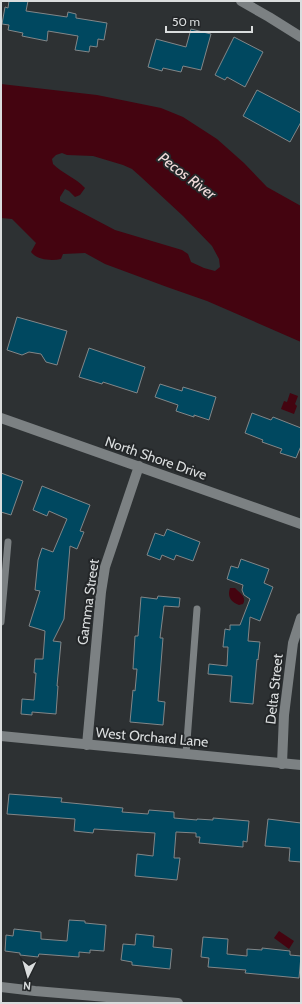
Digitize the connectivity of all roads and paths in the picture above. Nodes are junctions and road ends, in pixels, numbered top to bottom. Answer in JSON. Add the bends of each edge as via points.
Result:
{"nodes":[{"id":1,"x":241,"y":1,"type":"edge"},
{"id":2,"x":301,"y":37,"type":"edge"},
{"id":3,"x":1,"y":418,"type":"edge"},
{"id":4,"x":139,"y":466,"type":"junction"},
{"id":5,"x":301,"y":524,"type":"edge"},
{"id":6,"x":8,"y":542,"type":"dead end"},
{"id":7,"x":197,"y":609,"type":"dead end"},
{"id":8,"x":301,"y":618,"type":"edge"},
{"id":9,"x":1,"y":622,"type":"edge"},
{"id":10,"x":1,"y":736,"type":"edge"},
{"id":11,"x":87,"y":745,"type":"junction"},
{"id":12,"x":186,"y":754,"type":"junction"},
{"id":13,"x":282,"y":764,"type":"junction"},
{"id":14,"x":301,"y":765,"type":"edge"},
{"id":15,"x":1,"y":987,"type":"edge"},
{"id":16,"x":132,"y":1001,"type":"edge"},
{"id":17,"x":178,"y":1003,"type":"edge"}],
"edges":[{"from":1,"to":2,"type":"street"},
{"from":3,"to":4,"type":"street","name":"North Shore Drive"},
{"from":4,"to":5,"type":"street","name":"North Shore Drive"},
{"from":4,"to":11,"type":"street","name":"Gamma Street","via":[[105,567]]},
{"from":6,"to":9,"type":"lane"},
{"from":7,"to":12,"type":"lane"},
{"from":8,"to":13,"type":"street","name":"Delta Street","via":[[293,643],[284,715]]},
{"from":10,"to":11,"type":"street","name":"West Orchard Lane"},
{"from":11,"to":12,"type":"street","name":"West Orchard Lane"},
{"from":12,"to":13,"type":"street","name":"West Orchard Lane"},
{"from":13,"to":14,"type":"street","name":"West Orchard Lane"},
{"from":15,"to":16,"type":"street"},
{"from":16,"to":17,"type":"street"}]}
